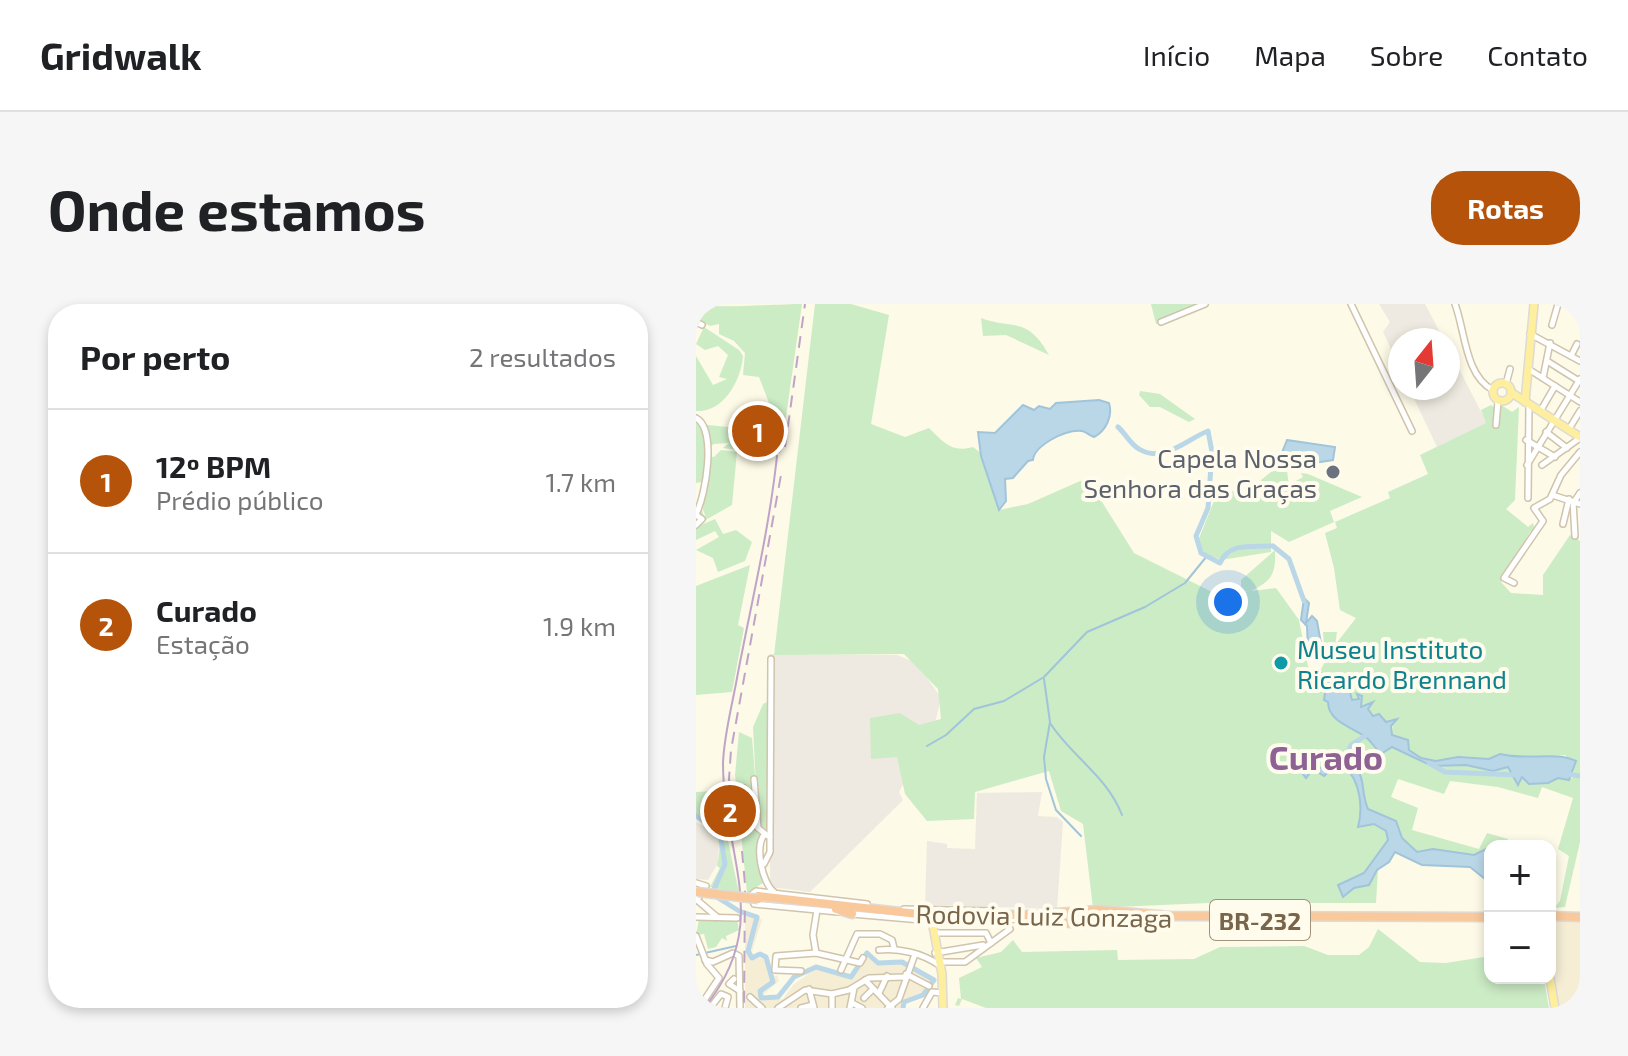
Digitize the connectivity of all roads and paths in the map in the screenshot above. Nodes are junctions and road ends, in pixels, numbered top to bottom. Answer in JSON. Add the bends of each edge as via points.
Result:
{"nodes":[{"id":1,"x":1205,"y":304,"type":"edge"},
{"id":2,"x":1351,"y":304,"type":"edge"},
{"id":3,"x":1455,"y":304,"type":"edge"},
{"id":4,"x":1534,"y":304,"type":"edge"},
{"id":5,"x":1558,"y":304,"type":"edge"},
{"id":6,"x":1161,"y":322,"type":"dead end"},
{"id":7,"x":1552,"y":325,"type":"dead end"},
{"id":8,"x":1529,"y":334,"type":"junction"},
{"id":9,"x":1550,"y":343,"type":"junction"},
{"id":10,"x":1577,"y":344,"type":"dead end"},
{"id":11,"x":1481,"y":356,"type":"dead end"},
{"id":12,"x":1571,"y":356,"type":"junction"},
{"id":13,"x":1471,"y":360,"type":"junction"},
{"id":14,"x":1547,"y":361,"type":"junction"},
{"id":15,"x":1580,"y":361,"type":"edge"},
{"id":16,"x":1510,"y":369,"type":"dead end"},
{"id":17,"x":1530,"y":370,"type":"junction"},
{"id":18,"x":1543,"y":378,"type":"junction"},
{"id":19,"x":1580,"y":380,"type":"edge"},
{"id":20,"x":1506,"y":384,"type":"junction"},
{"id":21,"x":1555,"y":386,"type":"junction"},
{"id":22,"x":1493,"y":390,"type":"junction"},
{"id":23,"x":1511,"y":394,"type":"junction"},
{"id":24,"x":1570,"y":395,"type":"junction"},
{"id":25,"x":1525,"y":400,"type":"junction"},
{"id":26,"x":1498,"y":401,"type":"junction"},
{"id":27,"x":1580,"y":402,"type":"edge"},
{"id":28,"x":1541,"y":410,"type":"junction"},
{"id":29,"x":1580,"y":411,"type":"edge"},
{"id":30,"x":1554,"y":419,"type":"junction"},
{"id":31,"x":699,"y":420,"type":"edge"},
{"id":32,"x":1496,"y":425,"type":"dead end"},
{"id":33,"x":1569,"y":429,"type":"junction"},
{"id":34,"x":1412,"y":431,"type":"dead end"},
{"id":35,"x":1546,"y":432,"type":"junction"},
{"id":36,"x":1580,"y":438,"type":"edge"},
{"id":37,"x":1526,"y":440,"type":"junction"},
{"id":38,"x":1537,"y":446,"type":"junction"},
{"id":39,"x":1567,"y":448,"type":"junction"},
{"id":40,"x":1580,"y":452,"type":"edge"},
{"id":41,"x":1555,"y":457,"type":"junction"},
{"id":42,"x":1527,"y":465,"type":"junction"},
{"id":43,"x":1542,"y":465,"type":"dead end"},
{"id":44,"x":705,"y":482,"type":"junction"},
{"id":45,"x":696,"y":485,"type":"edge"},
{"id":46,"x":1580,"y":493,"type":"edge"},
{"id":47,"x":1552,"y":495,"type":"junction"},
{"id":48,"x":1528,"y":498,"type":"dead end"},
{"id":49,"x":1574,"y":501,"type":"edge"},
{"id":50,"x":696,"y":514,"type":"edge"},
{"id":51,"x":1563,"y":524,"type":"dead end"},
{"id":52,"x":696,"y":525,"type":"edge"},
{"id":53,"x":1575,"y":536,"type":"dead end"},
{"id":54,"x":1514,"y":583,"type":"dead end"},
{"id":55,"x":771,"y":659,"type":"dead end"},
{"id":56,"x":754,"y":779,"type":"dead end"},
{"id":57,"x":744,"y":788,"type":"dead end"},
{"id":58,"x":758,"y":828,"type":"junction"},
{"id":59,"x":766,"y":836,"type":"junction"},
{"id":60,"x":764,"y":883,"type":"junction"},
{"id":61,"x":697,"y":892,"type":"edge"},
{"id":62,"x":775,"y":893,"type":"junction"},
{"id":63,"x":758,"y":895,"type":"junction"},
{"id":64,"x":825,"y":903,"type":"junction"},
{"id":65,"x":855,"y":903,"type":"junction"},
{"id":66,"x":835,"y":909,"type":"junction"},
{"id":67,"x":817,"y":910,"type":"junction"},
{"id":68,"x":1075,"y":910,"type":"junction"},
{"id":69,"x":1098,"y":910,"type":"junction"},
{"id":70,"x":852,"y":914,"type":"junction"},
{"id":71,"x":1011,"y":915,"type":"junction"},
{"id":72,"x":696,"y":917,"type":"edge"},
{"id":73,"x":717,"y":917,"type":"junction"},
{"id":74,"x":737,"y":918,"type":"dead end"},
{"id":75,"x":1556,"y":918,"type":"edge"},
{"id":76,"x":1580,"y":918,"type":"edge"},
{"id":77,"x":1030,"y":919,"type":"junction"},
{"id":78,"x":1484,"y":919,"type":"edge"},
{"id":79,"x":1484,"y":919,"type":"edge"},
{"id":80,"x":932,"y":921,"type":"junction"},
{"id":81,"x":1073,"y":923,"type":"junction"},
{"id":82,"x":1101,"y":924,"type":"junction"},
{"id":83,"x":1010,"y":929,"type":"dead end"},
{"id":84,"x":934,"y":933,"type":"junction"},
{"id":85,"x":696,"y":936,"type":"edge"},
{"id":86,"x":987,"y":944,"type":"junction"},
{"id":87,"x":894,"y":948,"type":"junction"},
{"id":88,"x":879,"y":950,"type":"dead end"},
{"id":89,"x":937,"y":951,"type":"junction"},
{"id":90,"x":816,"y":953,"type":"junction"},
{"id":91,"x":915,"y":954,"type":"junction"},
{"id":92,"x":703,"y":955,"type":"junction"},
{"id":93,"x":927,"y":956,"type":"junction"},
{"id":94,"x":863,"y":958,"type":"dead end"},
{"id":95,"x":844,"y":960,"type":"junction"},
{"id":96,"x":940,"y":964,"type":"junction"},
{"id":97,"x":841,"y":970,"type":"dead end"},
{"id":98,"x":801,"y":971,"type":"dead end"},
{"id":99,"x":907,"y":971,"type":"junction"},
{"id":100,"x":887,"y":976,"type":"junction"},
{"id":101,"x":734,"y":979,"type":"dead end"},
{"id":102,"x":865,"y":980,"type":"junction"},
{"id":103,"x":1551,"y":984,"type":"edge"},
{"id":104,"x":812,"y":987,"type":"junction"},
{"id":105,"x":854,"y":988,"type":"junction"},
{"id":106,"x":930,"y":989,"type":"junction"},
{"id":107,"x":740,"y":991,"type":"junction"},
{"id":108,"x":876,"y":991,"type":"junction"},
{"id":109,"x":943,"y":993,"type":"junction"},
{"id":110,"x":832,"y":994,"type":"junction"},
{"id":111,"x":750,"y":997,"type":"dead end"},
{"id":112,"x":864,"y":998,"type":"dead end"},
{"id":113,"x":786,"y":1005,"type":"edge"},
{"id":114,"x":851,"y":1005,"type":"edge"},
{"id":115,"x":813,"y":1006,"type":"edge"},
{"id":116,"x":941,"y":1006,"type":"edge"},
{"id":117,"x":890,"y":1007,"type":"edge"},
{"id":118,"x":699,"y":1008,"type":"edge"},
{"id":119,"x":711,"y":1008,"type":"edge"},
{"id":120,"x":725,"y":1008,"type":"edge"},
{"id":121,"x":740,"y":1008,"type":"edge"},
{"id":122,"x":762,"y":1008,"type":"edge"},
{"id":123,"x":778,"y":1008,"type":"edge"},
{"id":124,"x":801,"y":1008,"type":"edge"},
{"id":125,"x":832,"y":1008,"type":"edge"},
{"id":126,"x":862,"y":1008,"type":"edge"},
{"id":127,"x":923,"y":1008,"type":"edge"},
{"id":128,"x":1555,"y":1008,"type":"edge"}],
"edges":[{"from":1,"to":6,"type":"street"},
{"from":2,"to":34,"type":"street"},
{"from":3,"to":13,"type":"street"},
{"from":4,"to":8,"type":"main road"},
{"from":5,"to":7,"type":"street"},
{"from":8,"to":9,"type":"street"},
{"from":8,"to":17,"type":"main road"},
{"from":9,"to":12,"type":"street"},
{"from":9,"to":14,"type":"street"},
{"from":10,"to":12,"type":"street"},
{"from":11,"to":13,"type":"street"},
{"from":12,"to":15,"type":"street"},
{"from":13,"to":22,"type":"street","via":[[1481,382]]},
{"from":14,"to":18,"type":"street"},
{"from":14,"to":19,"type":"street"},
{"from":16,"to":20,"type":"street"},
{"from":17,"to":18,"type":"street"},
{"from":17,"to":25,"type":"main road"},
{"from":18,"to":21,"type":"street"},
{"from":19,"to":24,"type":"street"},
{"from":20,"to":22,"type":"main road"},
{"from":20,"to":23,"type":"main road"},
{"from":21,"to":24,"type":"street"},
{"from":21,"to":28,"type":"street"},
{"from":22,"to":26,"type":"main road"},
{"from":23,"to":25,"type":"main road"},
{"from":23,"to":26,"type":"main road"},
{"from":24,"to":27,"type":"street"},
{"from":24,"to":30,"type":"street"},
{"from":25,"to":28,"type":"main road"},
{"from":25,"to":37,"type":"street"},
{"from":26,"to":32,"type":"street"},
{"from":28,"to":30,"type":"main road"},
{"from":29,"to":33,"type":"street"},
{"from":30,"to":33,"type":"main road"},
{"from":30,"to":35,"type":"street"},
{"from":31,"to":44,"type":"street","via":[[708,435]]},
{"from":33,"to":36,"type":"main road"},
{"from":35,"to":38,"type":"street"},
{"from":35,"to":39,"type":"street"},
{"from":36,"to":39,"type":"street"},
{"from":37,"to":38,"type":"street"},
{"from":37,"to":42,"type":"street"},
{"from":38,"to":41,"type":"street"},
{"from":38,"to":42,"type":"street"},
{"from":39,"to":41,"type":"street"},
{"from":40,"to":47,"type":"street"},
{"from":41,"to":43,"type":"street"},
{"from":42,"to":48,"type":"street"},
{"from":44,"to":45,"type":"street"},
{"from":44,"to":50,"type":"street"},
{"from":46,"to":49,"type":"street"},
{"from":47,"to":49,"type":"street"},
{"from":47,"to":54,"type":"street","via":[[1534,508],[1543,519],[1504,578]]},
{"from":49,"to":51,"type":"street"},
{"from":49,"to":53,"type":"street"},
{"from":50,"to":52,"type":"street","via":[[702,519]]},
{"from":55,"to":59,"type":"street"},
{"from":56,"to":58,"type":"street"},
{"from":57,"to":58,"type":"street","via":[[748,819]]},
{"from":58,"to":59,"type":"street"},
{"from":59,"to":60,"type":"street","via":[[770,852]]},
{"from":60,"to":62,"type":"street"},
{"from":60,"to":63,"type":"street"},
{"from":61,"to":63,"type":"highway","name":"Rodovia Luiz Gonzaga","number":"BR-232","bridge":true},
{"from":61,"to":73,"type":"street"},
{"from":62,"to":63,"type":"street"},
{"from":62,"to":65,"type":"street"},
{"from":63,"to":64,"type":"highway","name":"Rodovia Luiz Gonzaga","number":"BR-232"},
{"from":63,"to":66,"type":"highway","name":"Rodovia Luiz Gonzaga","number":"BR-232"},
{"from":63,"to":67,"type":"street","via":[[751,895],[754,904]]},
{"from":64,"to":65,"type":"highway"},
{"from":64,"to":71,"type":"highway","name":"Rodovia Luiz Gonzaga","number":"BR-232","via":[[908,914]]},
{"from":65,"to":71,"type":"street"},
{"from":66,"to":70,"type":"highway"},
{"from":66,"to":77,"type":"highway","name":"Rodovia Luiz Gonzaga","number":"BR-232","via":[[928,918]]},
{"from":67,"to":70,"type":"street"},
{"from":67,"to":90,"type":"street"},
{"from":68,"to":69,"type":"highway","name":"Rodovia Luiz Gonzaga","number":"BR-232"},
{"from":68,"to":71,"type":"highway","name":"Rodovia Luiz Gonzaga","number":"BR-232"},
{"from":68,"to":81,"type":"highway","via":[[1083,919]]},
{"from":69,"to":78,"type":"highway","name":"Rodovia Luiz Gonzaga","number":"BR-232","via":[[1170,916]]},
{"from":69,"to":82,"type":"highway","via":[[1093,917]]},
{"from":70,"to":80,"type":"street"},
{"from":72,"to":73,"type":"street"},
{"from":73,"to":74,"type":"street"},
{"from":75,"to":76,"type":"highway"},
{"from":77,"to":80,"type":"street"},
{"from":77,"to":81,"type":"highway","name":"Rodovia Luiz Gonzaga","number":"BR-232"},
{"from":79,"to":82,"type":"highway","name":"Rodovia Luiz Gonzaga","number":"BR-232"},
{"from":80,"to":84,"type":"main road"},
{"from":81,"to":82,"type":"highway","name":"Rodovia Luiz Gonzaga","number":"BR-232"},
{"from":83,"to":86,"type":"street"},
{"from":84,"to":86,"type":"street","via":[[987,933]]},
{"from":84,"to":89,"type":"main road"},
{"from":85,"to":92,"type":"street"},
{"from":86,"to":89,"type":"street"},
{"from":86,"to":96,"type":"street","via":[[965,962]]},
{"from":87,"to":88,"type":"street"},
{"from":87,"to":91,"type":"street"},
{"from":87,"to":95,"type":"street","via":[[883,935],[857,934]]},
{"from":89,"to":93,"type":"street"},
{"from":89,"to":96,"type":"main road"},
{"from":90,"to":95,"type":"street"},
{"from":90,"to":98,"type":"street","via":[[776,956],[775,970]]},
{"from":91,"to":93,"type":"street"},
{"from":91,"to":99,"type":"street"},
{"from":92,"to":107,"type":"street","via":[[713,962],[737,954]]},
{"from":92,"to":118,"type":"street","via":[[719,979]]},
{"from":93,"to":96,"type":"street"},
{"from":94,"to":95,"type":"street","via":[[860,963]]},
{"from":95,"to":97,"type":"street"},
{"from":96,"to":109,"type":"main road"},
{"from":99,"to":100,"type":"street"},
{"from":99,"to":106,"type":"street"},
{"from":99,"to":117,"type":"street","via":[[899,999]]},
{"from":100,"to":102,"type":"street"},
{"from":100,"to":108,"type":"street"},
{"from":101,"to":107,"type":"street","via":[[729,984]]},
{"from":102,"to":105,"type":"street"},
{"from":102,"to":108,"type":"street"},
{"from":103,"to":128,"type":"main road"},
{"from":104,"to":110,"type":"street"},
{"from":104,"to":113,"type":"street"},
{"from":104,"to":115,"type":"street"},
{"from":105,"to":110,"type":"street"},
{"from":105,"to":114,"type":"street"},
{"from":106,"to":109,"type":"street"},
{"from":106,"to":127,"type":"street"},
{"from":107,"to":121,"type":"street"},
{"from":108,"to":112,"type":"street"},
{"from":108,"to":117,"type":"street"},
{"from":109,"to":116,"type":"main road"},
{"from":110,"to":125,"type":"street"},
{"from":111,"to":122,"type":"street"},
{"from":113,"to":123,"type":"street"},
{"from":114,"to":126,"type":"street"},
{"from":115,"to":124,"type":"street"},
{"from":119,"to":120,"type":"street","via":[[721,994],[728,996]]}]}
